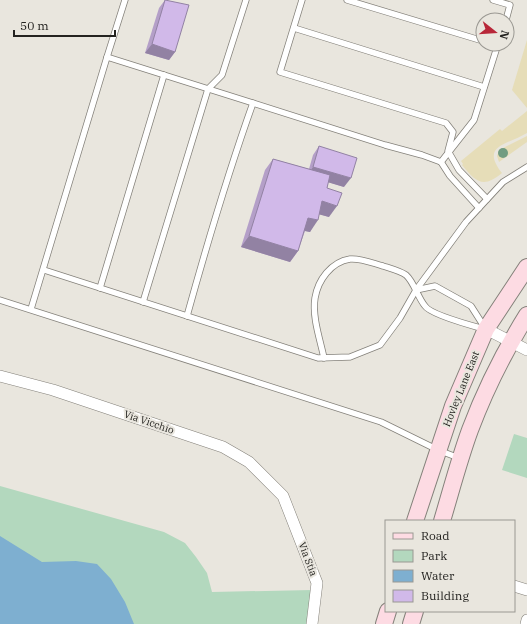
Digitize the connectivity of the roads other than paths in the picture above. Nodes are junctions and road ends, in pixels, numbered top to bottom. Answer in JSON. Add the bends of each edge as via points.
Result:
{"nodes":[{"id":1,"x":125,"y":0,"type":"edge"},
{"id":2,"x":246,"y":0,"type":"edge"},
{"id":3,"x":302,"y":0,"type":"edge"},
{"id":4,"x":347,"y":0,"type":"edge"},
{"id":5,"x":493,"y":0,"type":"edge"},
{"id":6,"x":511,"y":3,"type":"edge"},
{"id":7,"x":294,"y":28,"type":"junction"},
{"id":8,"x":475,"y":39,"type":"edge"},
{"id":9,"x":496,"y":52,"type":"edge"},
{"id":10,"x":107,"y":57,"type":"junction"},
{"id":11,"x":164,"y":75,"type":"junction"},
{"id":12,"x":484,"y":87,"type":"junction"},
{"id":13,"x":208,"y":89,"type":"junction"},
{"id":14,"x":253,"y":103,"type":"junction"},
{"id":15,"x":448,"y":150,"type":"junction"},
{"id":16,"x":440,"y":162,"type":"junction"},
{"id":17,"x":527,"y":167,"type":"edge"},
{"id":18,"x":487,"y":199,"type":"junction"},
{"id":19,"x":479,"y":208,"type":"junction"},
{"id":20,"x":527,"y":267,"type":"edge"},
{"id":21,"x":44,"y":270,"type":"junction"},
{"id":22,"x":100,"y":288,"type":"junction"},
{"id":23,"x":416,"y":290,"type":"junction"},
{"id":24,"x":0,"y":300,"type":"edge"},
{"id":25,"x":144,"y":302,"type":"junction"},
{"id":26,"x":31,"y":309,"type":"junction"},
{"id":27,"x":187,"y":316,"type":"junction"},
{"id":28,"x":527,"y":316,"type":"edge"},
{"id":29,"x":486,"y":329,"type":"junction"},
{"id":30,"x":511,"y":342,"type":"junction"},
{"id":31,"x":527,"y":350,"type":"edge"},
{"id":32,"x":324,"y":358,"type":"junction"},
{"id":33,"x":0,"y":376,"type":"edge"},
{"id":34,"x":438,"y":450,"type":"junction"},
{"id":35,"x":461,"y":459,"type":"junction"},
{"id":36,"x":283,"y":496,"type":"joint"},
{"id":37,"x":416,"y":520,"type":"edge"},
{"id":38,"x":442,"y":520,"type":"edge"},
{"id":39,"x":515,"y":586,"type":"edge"},
{"id":40,"x":527,"y":590,"type":"edge"},
{"id":41,"x":388,"y":612,"type":"edge"},
{"id":42,"x":415,"y":612,"type":"edge"},
{"id":43,"x":527,"y":620,"type":"edge"},
{"id":44,"x":312,"y":624,"type":"edge"},
{"id":45,"x":384,"y":624,"type":"edge"},
{"id":46,"x":411,"y":624,"type":"edge"},
{"id":47,"x":526,"y":624,"type":"edge"}],
"edges":[{"from":1,"to":10,"type":"lane"},
{"from":2,"to":13,"type":"lane","via":[[222,75]]},
{"from":3,"to":7,"type":"lane"},
{"from":4,"to":8,"type":"lane"},
{"from":5,"to":6,"type":"lane"},
{"from":7,"to":12,"type":"lane"},
{"from":7,"to":15,"type":"lane","via":[[280,72],[446,123],[453,132]]},
{"from":9,"to":12,"type":"lane"},
{"from":10,"to":11,"type":"lane"},
{"from":10,"to":21,"type":"lane"},
{"from":11,"to":13,"type":"lane"},
{"from":11,"to":22,"type":"lane"},
{"from":12,"to":15,"type":"lane","via":[[474,120]]},
{"from":13,"to":14,"type":"lane"},
{"from":13,"to":25,"type":"lane"},
{"from":14,"to":16,"type":"lane"},
{"from":14,"to":27,"type":"lane","via":[[209,237]]},
{"from":15,"to":16,"type":"lane"},
{"from":15,"to":18,"type":"lane","via":[[459,170]]},
{"from":16,"to":19,"type":"lane"},
{"from":17,"to":18,"type":"lane","via":[[503,182]]},
{"from":18,"to":19,"type":"lane"},
{"from":19,"to":23,"type":"lane"},
{"from":20,"to":29,"type":"main road","name":"Hovley Lane East"},
{"from":21,"to":22,"type":"lane"},
{"from":21,"to":26,"type":"lane"},
{"from":22,"to":25,"type":"lane"},
{"from":23,"to":29,"type":"lane","via":[[425,308],[463,324]]},
{"from":23,"to":29,"type":"lane","via":[[435,286],[471,306]]},
{"from":23,"to":32,"type":"lane","via":[[380,344],[350,357]]},
{"from":23,"to":32,"type":"lane","via":[[406,275],[367,261],[350,259],[332,268],[323,278],[315,299],[315,313]]},
{"from":24,"to":26,"type":"lane"},
{"from":25,"to":27,"type":"lane"},
{"from":26,"to":34,"type":"lane","via":[[381,422]]},
{"from":27,"to":32,"type":"lane","via":[[281,347]]},
{"from":28,"to":30,"type":"main road"},
{"from":29,"to":30,"type":"street"},
{"from":29,"to":34,"type":"main road","name":"Hovley Lane East","via":[[453,406]]},
{"from":30,"to":31,"type":"street"},
{"from":30,"to":35,"type":"main road","via":[[495,372]]},
{"from":33,"to":36,"type":"street","name":"Via Vicchio","via":[[53,390],[223,447],[249,462]]},
{"from":34,"to":35,"type":"lane"},
{"from":34,"to":37,"type":"main road","name":"Hovley Lane East"},
{"from":35,"to":38,"type":"main road"},
{"from":36,"to":44,"type":"street","name":"Via Stia","via":[[317,583]]},
{"from":39,"to":40,"type":"street"},
{"from":41,"to":45,"type":"main road"},
{"from":42,"to":46,"type":"main road"},
{"from":43,"to":47,"type":"street"}]}
